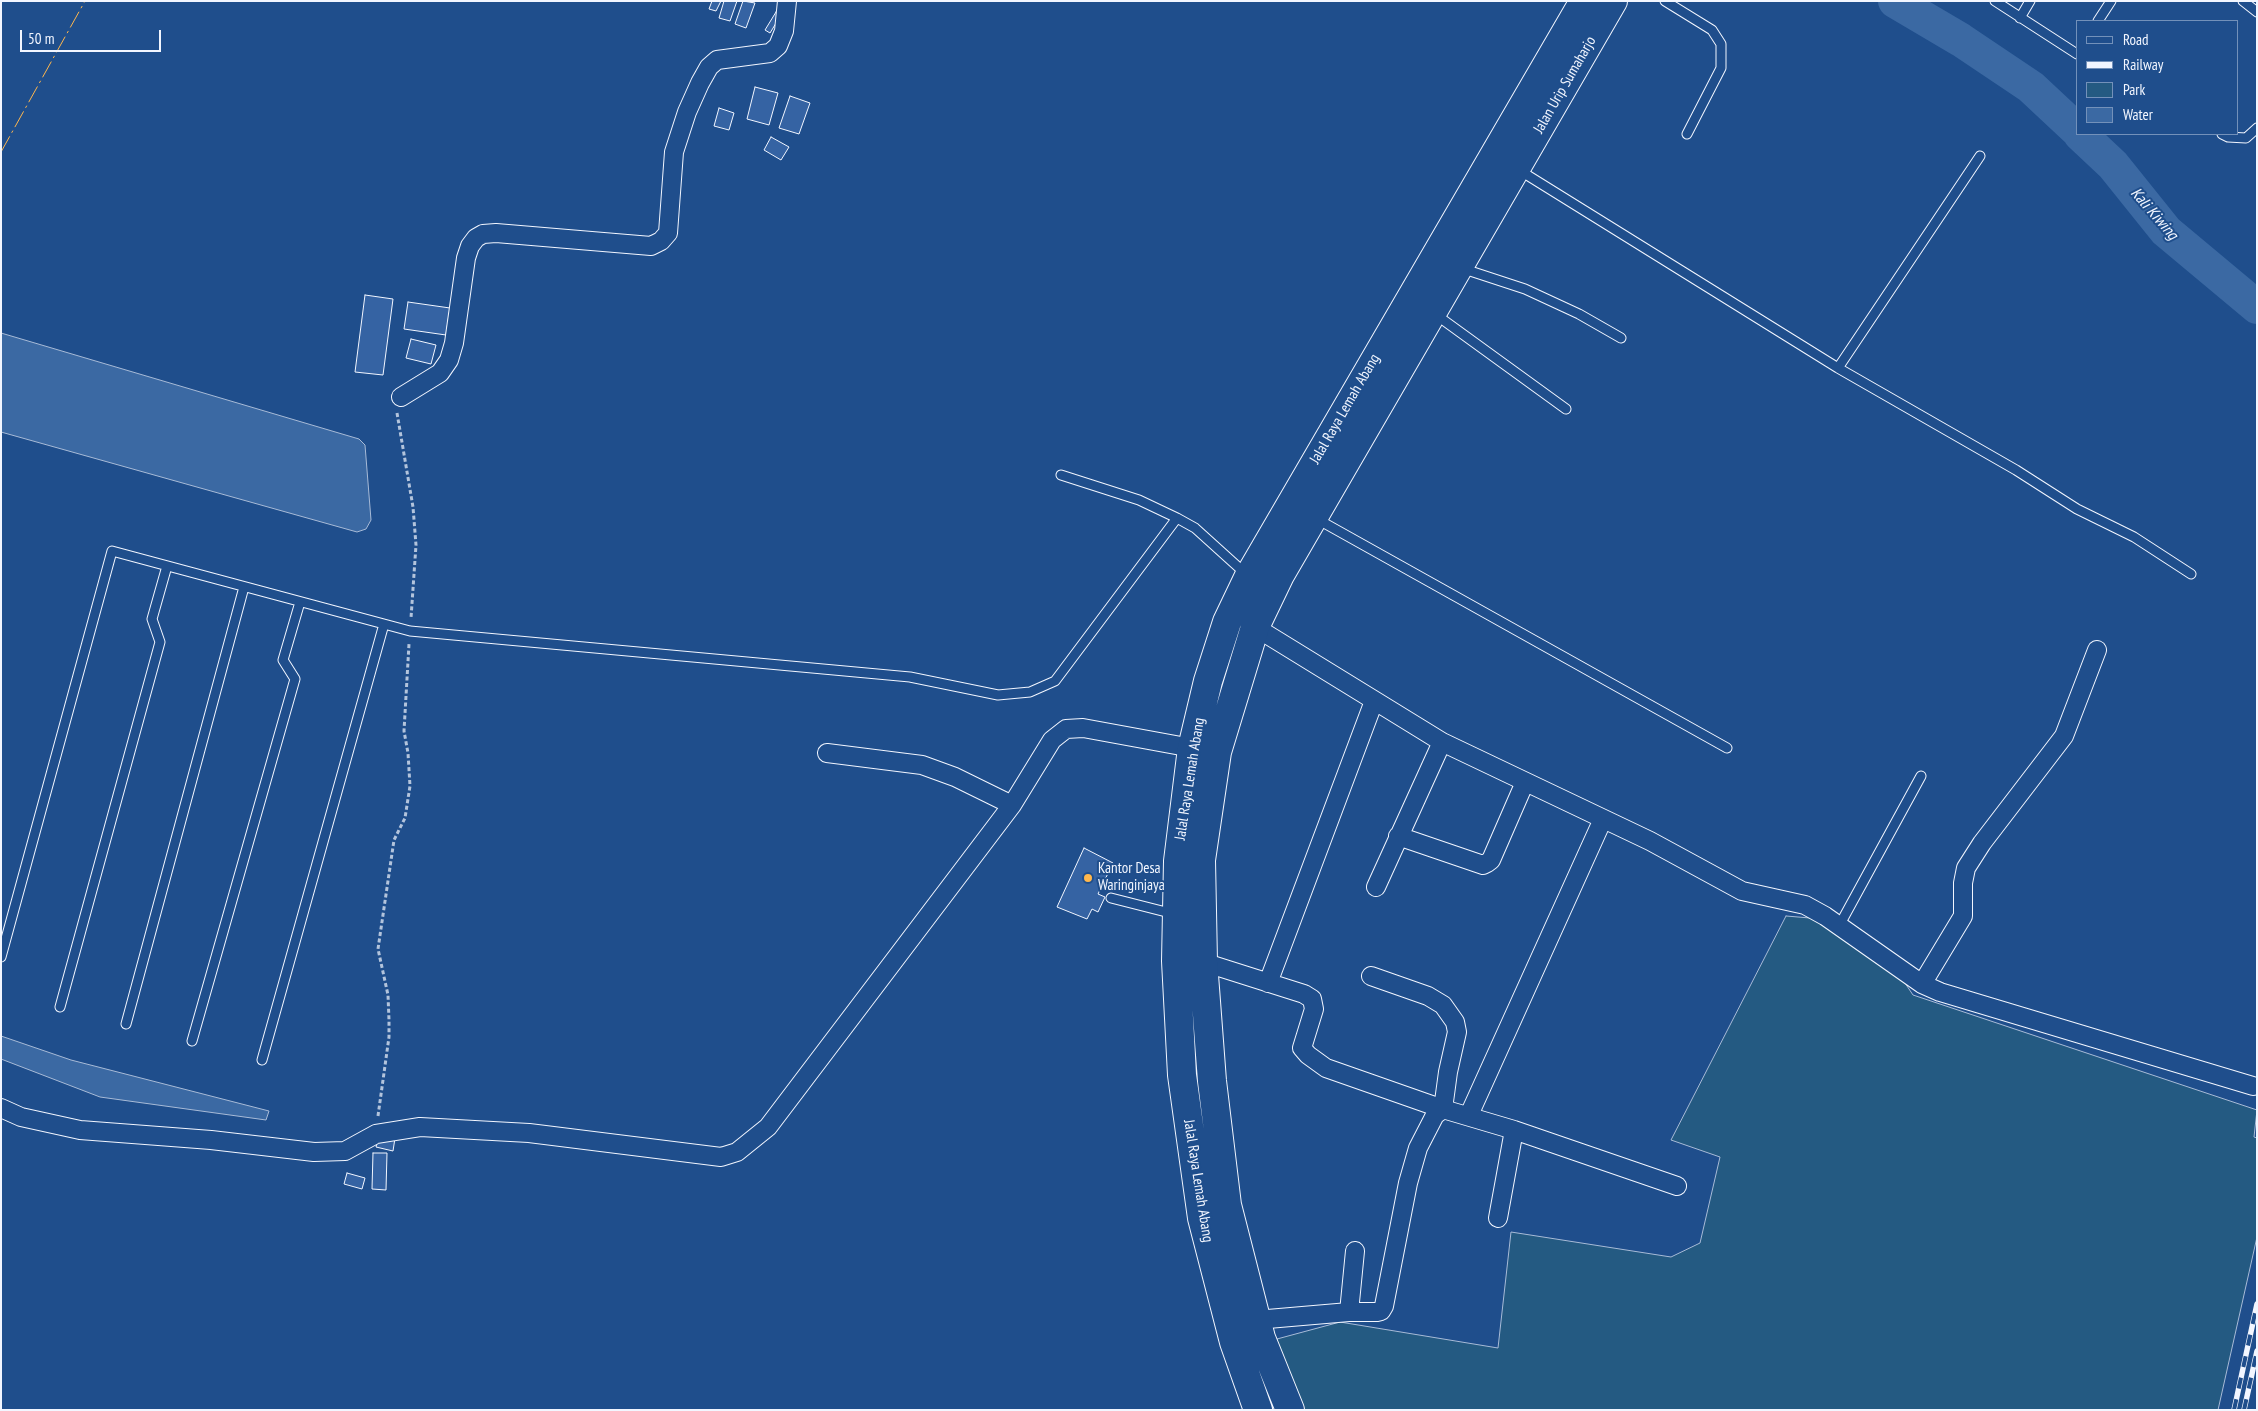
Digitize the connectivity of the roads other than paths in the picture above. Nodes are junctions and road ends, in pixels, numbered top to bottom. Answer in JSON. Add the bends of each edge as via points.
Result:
{"nodes":[{"id":1,"x":787,"y":1,"type":"edge"},
{"id":2,"x":1584,"y":1,"type":"edge"},
{"id":3,"x":1613,"y":1,"type":"edge"},
{"id":4,"x":1665,"y":1,"type":"edge"},
{"id":5,"x":1995,"y":1,"type":"edge"},
{"id":6,"x":2030,"y":1,"type":"edge"},
{"id":7,"x":2111,"y":1,"type":"edge"},
{"id":8,"x":2243,"y":1,"type":"edge"},
{"id":9,"x":2257,"y":12,"type":"edge"},
{"id":10,"x":2020,"y":18,"type":"junction"},
{"id":11,"x":2099,"y":20,"type":"edge"},
{"id":12,"x":2076,"y":53,"type":"edge"},
{"id":13,"x":2257,"y":128,"type":"edge"},
{"id":14,"x":1687,"y":134,"type":"dead end"},
{"id":15,"x":2224,"y":135,"type":"edge"},
{"id":16,"x":1980,"y":156,"type":"dead end"},
{"id":17,"x":1506,"y":161,"type":"junction"},
{"id":18,"x":1459,"y":267,"type":"junction"},
{"id":19,"x":1432,"y":312,"type":"junction"},
{"id":20,"x":1621,"y":338,"type":"dead end"},
{"id":21,"x":1838,"y":368,"type":"junction"},
{"id":22,"x":400,"y":397,"type":"road end"},
{"id":23,"x":1566,"y":409,"type":"dead end"},
{"id":24,"x":1061,"y":475,"type":"dead end"},
{"id":25,"x":1313,"y":517,"type":"junction"},
{"id":26,"x":1177,"y":518,"type":"junction"},
{"id":27,"x":167,"y":566,"type":"junction"},
{"id":28,"x":2191,"y":574,"type":"dead end"},
{"id":29,"x":1249,"y":576,"type":"junction"},
{"id":30,"x":244,"y":587,"type":"junction"},
{"id":31,"x":300,"y":602,"type":"junction"},
{"id":32,"x":384,"y":624,"type":"junction"},
{"id":33,"x":1255,"y":628,"type":"junction"},
{"id":34,"x":2097,"y":650,"type":"dead end"},
{"id":35,"x":1374,"y":701,"type":"junction"},
{"id":36,"x":1442,"y":742,"type":"junction"},
{"id":37,"x":1192,"y":748,"type":"junction"},
{"id":38,"x":1727,"y":748,"type":"dead end"},
{"id":39,"x":827,"y":753,"type":"dead end"},
{"id":40,"x":1921,"y":776,"type":"dead end"},
{"id":41,"x":1525,"y":782,"type":"junction"},
{"id":42,"x":1012,"y":805,"type":"junction"},
{"id":43,"x":1604,"y":819,"type":"junction"},
{"id":44,"x":1398,"y":836,"type":"junction"},
{"id":45,"x":1376,"y":887,"type":"dead end"},
{"id":46,"x":1110,"y":898,"type":"dead end"},
{"id":47,"x":1177,"y":915,"type":"junction"},
{"id":48,"x":1839,"y":926,"type":"junction"},
{"id":49,"x":1,"y":957,"type":"edge"},
{"id":50,"x":1203,"y":962,"type":"junction"},
{"id":51,"x":1371,"y":976,"type":"dead end"},
{"id":52,"x":1268,"y":983,"type":"junction"},
{"id":53,"x":1922,"y":984,"type":"junction"},
{"id":54,"x":60,"y":1007,"type":"dead end"},
{"id":55,"x":126,"y":1024,"type":"dead end"},
{"id":56,"x":192,"y":1041,"type":"dead end"},
{"id":57,"x":262,"y":1060,"type":"dead end"},
{"id":58,"x":2253,"y":1086,"type":"dead end"},
{"id":59,"x":1,"y":1108,"type":"edge"},
{"id":60,"x":1443,"y":1109,"type":"junction"},
{"id":61,"x":1468,"y":1115,"type":"junction"},
{"id":62,"x":1514,"y":1130,"type":"junction"},
{"id":63,"x":1677,"y":1186,"type":"dead end"},
{"id":64,"x":1498,"y":1218,"type":"dead end"},
{"id":65,"x":1355,"y":1251,"type":"dead end"},
{"id":66,"x":1350,"y":1312,"type":"junction"},
{"id":67,"x":1256,"y":1320,"type":"junction"},
{"id":68,"x":1258,"y":1410,"type":"edge"},
{"id":69,"x":1290,"y":1410,"type":"edge"}],
"edges":[{"from":1,"to":22,"type":"street","via":[[784,31],[778,46],[770,53],[717,60],[700,83],[674,152],[668,233],[662,241],[652,246],[496,233],[476,238],[466,258],[449,360],[440,373]]},
{"from":2,"to":17,"type":"highway","name":"Jalan Urip Sumaharjo"},
{"from":3,"to":17,"type":"highway","name":"Jalan Urip Sumaharjo"},
{"from":4,"to":14,"type":"lane","via":[[1712,30],[1721,44],[1722,68]]},
{"from":5,"to":10,"type":"lane"},
{"from":6,"to":10,"type":"lane"},
{"from":7,"to":11,"type":"lane"},
{"from":8,"to":9,"type":"lane"},
{"from":10,"to":12,"type":"lane"},
{"from":13,"to":15,"type":"lane","via":[[2246,138]]},
{"from":16,"to":21,"type":"lane"},
{"from":17,"to":18,"type":"highway","name":"Jalal Raya Lemah Abang"},
{"from":17,"to":21,"type":"lane"},
{"from":17,"to":29,"type":"highway","name":"Jalal Raya Lemah Abang"},
{"from":18,"to":19,"type":"highway","name":"Jalal Raya Lemah Abang"},
{"from":18,"to":20,"type":"lane","via":[[1525,289],[1580,314]]},
{"from":19,"to":23,"type":"lane"},
{"from":19,"to":25,"type":"highway","name":"Jalal Raya Lemah Abang"},
{"from":21,"to":28,"type":"lane","via":[[2078,509],[2134,537]]},
{"from":24,"to":26,"type":"lane","via":[[1138,500]]},
{"from":25,"to":33,"type":"highway","name":"Jalal Raya Lemah Abang"},
{"from":25,"to":38,"type":"lane"},
{"from":26,"to":29,"type":"lane","via":[[1195,528]]},
{"from":26,"to":32,"type":"lane","via":[[1055,681],[1030,692],[998,695],[910,677],[410,631]]},
{"from":27,"to":30,"type":"lane"},
{"from":27,"to":49,"type":"lane","via":[[112,551]]},
{"from":27,"to":54,"type":"lane","via":[[152,619],[160,642]]},
{"from":29,"to":37,"type":"highway","name":"Jalal Raya Lemah Abang","via":[[1227,622],[1208,681]]},
{"from":30,"to":31,"type":"lane"},
{"from":30,"to":55,"type":"lane"},
{"from":31,"to":32,"type":"lane"},
{"from":31,"to":56,"type":"lane","via":[[283,660],[295,679]]},
{"from":32,"to":57,"type":"lane"},
{"from":33,"to":35,"type":"street"},
{"from":33,"to":50,"type":"highway","name":"Jalal Raya Lemah Abang","via":[[1216,762],[1201,860]]},
{"from":34,"to":53,"type":"street","via":[[2064,736],[1966,868],[1963,916]]},
{"from":35,"to":36,"type":"street"},
{"from":35,"to":52,"type":"street"},
{"from":36,"to":41,"type":"street"},
{"from":36,"to":44,"type":"street"},
{"from":37,"to":42,"type":"street","via":[[1083,728],[1066,729],[1052,740]]},
{"from":37,"to":47,"type":"highway","name":"Jalal Raya Lemah Abang","via":[[1178,861]]},
{"from":39,"to":42,"type":"street","via":[[922,765]]},
{"from":40,"to":48,"type":"lane"},
{"from":41,"to":43,"type":"street"},
{"from":41,"to":44,"type":"street","via":[[1487,864]]},
{"from":42,"to":59,"type":"street","via":[[768,1127],[737,1152],[721,1157],[529,1133],[420,1126],[376,1134],[345,1150],[314,1152],[80,1130],[21,1117]]},
{"from":43,"to":48,"type":"street","via":[[1742,891],[1805,906]]},
{"from":43,"to":61,"type":"street"},
{"from":44,"to":45,"type":"street"},
{"from":46,"to":47,"type":"lane"},
{"from":47,"to":68,"type":"highway","name":"Jalal Raya Lemah Abang","via":[[1182,1075],[1202,1218],[1234,1342]]},
{"from":48,"to":53,"type":"street"},
{"from":50,"to":52,"type":"street"},
{"from":50,"to":67,"type":"highway","name":"Jalal Raya Lemah Abang","via":[[1212,1081],[1227,1205]]},
{"from":51,"to":60,"type":"street","via":[[1428,996],[1443,1005],[1455,1022],[1457,1032]]},
{"from":52,"to":60,"type":"street","via":[[1312,999],[1314,1009],[1302,1048],[1326,1068]]},
{"from":53,"to":58,"type":"street"},
{"from":60,"to":61,"type":"street"},
{"from":60,"to":66,"type":"street","via":[[1435,1115],[1418,1148],[1384,1306],[1377,1312]]},
{"from":61,"to":62,"type":"street"},
{"from":62,"to":63,"type":"street"},
{"from":62,"to":64,"type":"street"},
{"from":65,"to":66,"type":"street"},
{"from":66,"to":67,"type":"street"},
{"from":67,"to":69,"type":"highway","name":"Jalal Raya Lemah Abang"}]}
